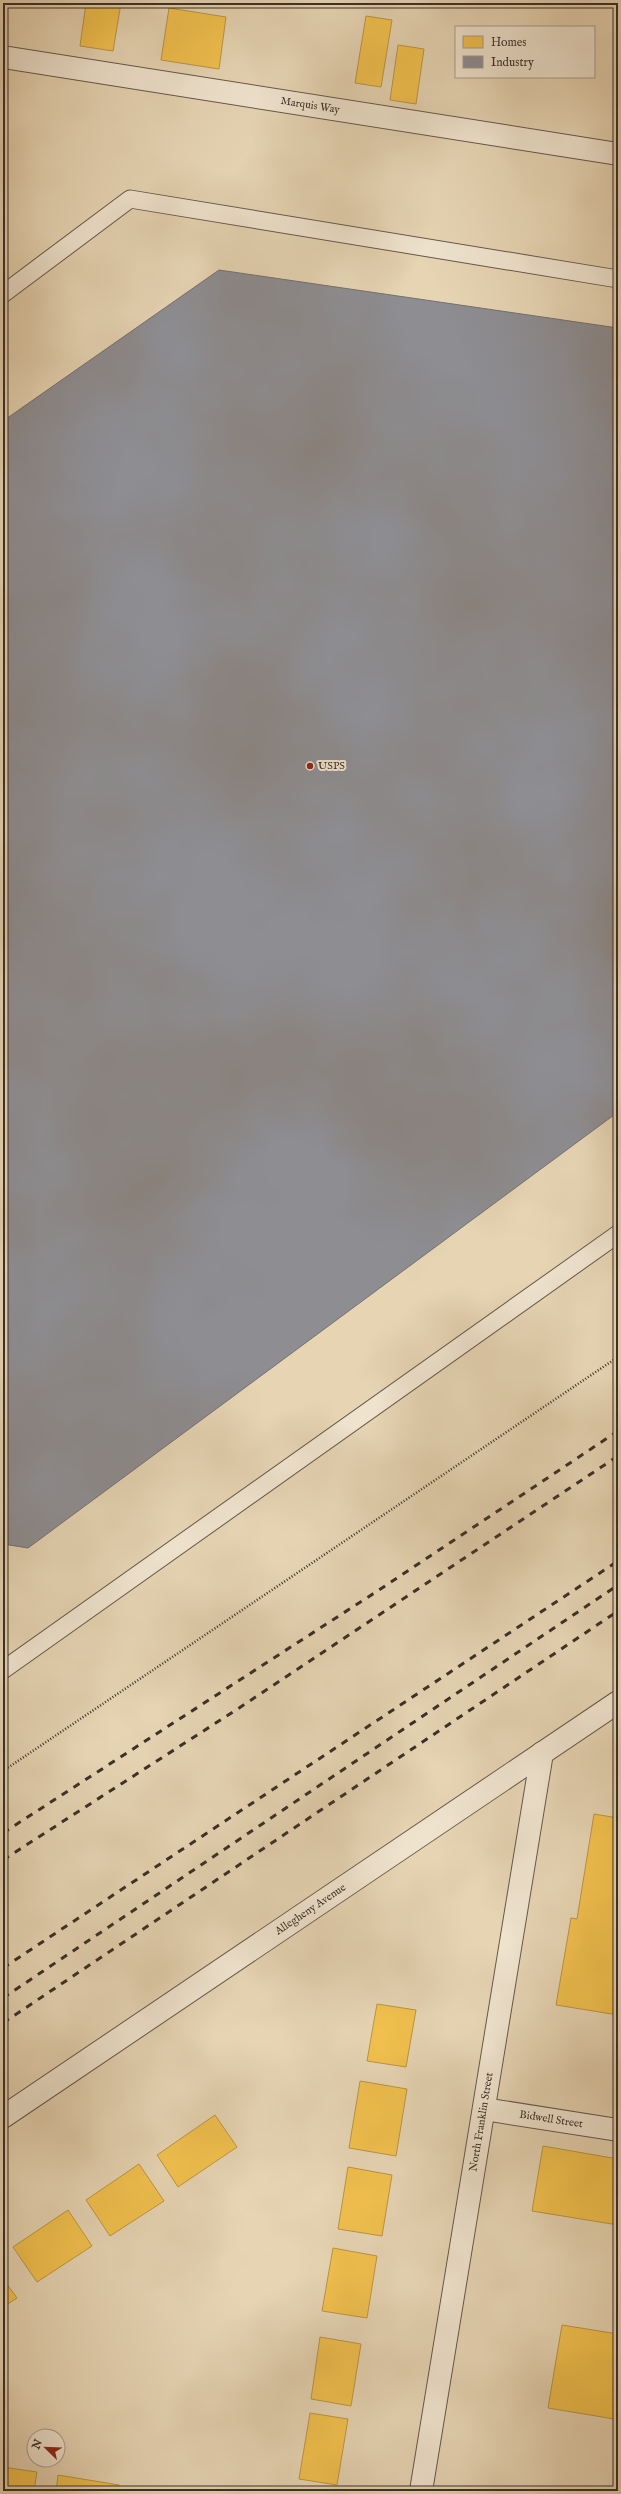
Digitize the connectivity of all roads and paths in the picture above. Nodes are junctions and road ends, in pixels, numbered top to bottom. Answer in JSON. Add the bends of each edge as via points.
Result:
{"nodes":[{"id":1,"x":3,"y":58,"type":"edge"},
{"id":2,"x":618,"y":154,"type":"edge"},
{"id":3,"x":618,"y":279,"type":"edge"},
{"id":4,"x":3,"y":294,"type":"edge"},
{"id":5,"x":618,"y":1234,"type":"edge"},
{"id":6,"x":618,"y":1356,"type":"edge"},
{"id":7,"x":3,"y":1670,"type":"edge"},
{"id":8,"x":618,"y":1702,"type":"edge"},
{"id":9,"x":542,"y":1753,"type":"junction"},
{"id":10,"x":3,"y":1771,"type":"edge"},
{"id":11,"x":484,"y":2109,"type":"junction"},
{"id":12,"x":3,"y":2117,"type":"edge"},
{"id":13,"x":618,"y":2130,"type":"edge"},
{"id":14,"x":421,"y":2491,"type":"edge"}],
"edges":[{"from":1,"to":2,"type":"street","name":"Marquis Way"},
{"from":3,"to":4,"type":"lane","via":[[130,199]]},
{"from":5,"to":7,"type":"lane"},
{"from":6,"to":10,"type":"path"},
{"from":8,"to":9,"type":"street","name":"Allegheny Avenue"},
{"from":9,"to":11,"type":"street","name":"North Franklin Street"},
{"from":9,"to":12,"type":"street","name":"Allegheny Avenue"},
{"from":11,"to":13,"type":"street","name":"Bidwell Street"},
{"from":11,"to":14,"type":"street","name":"North Franklin Street"}]}
